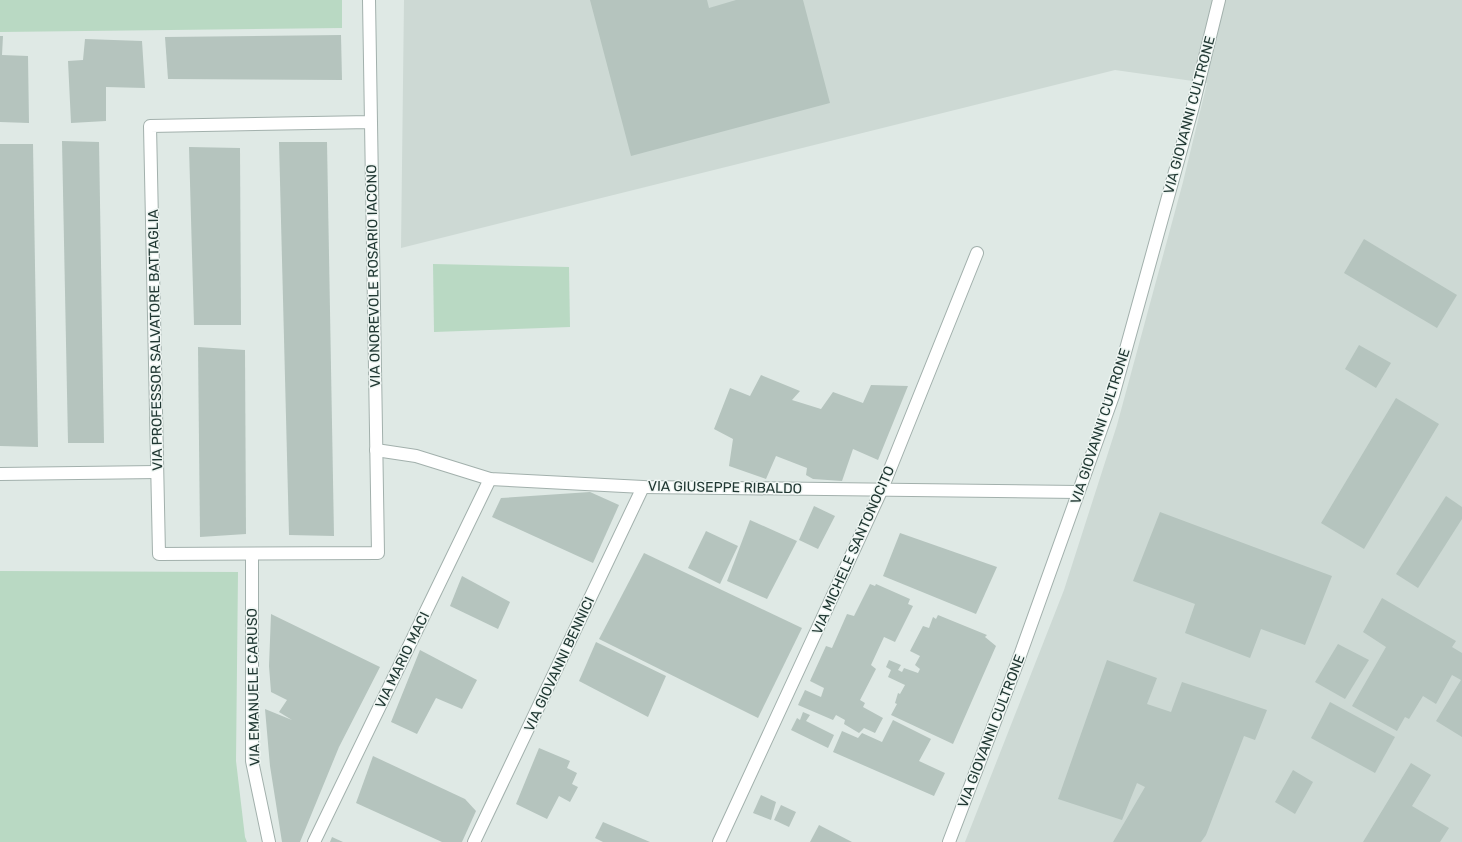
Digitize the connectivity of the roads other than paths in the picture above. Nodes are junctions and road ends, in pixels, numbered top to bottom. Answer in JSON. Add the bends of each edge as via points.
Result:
{"nodes":[{"id":1,"x":369,"y":0,"type":"edge"},
{"id":2,"x":1219,"y":0,"type":"edge"},
{"id":3,"x":371,"y":122,"type":"junction"},
{"id":4,"x":977,"y":253,"type":"dead end"},
{"id":5,"x":376,"y":450,"type":"junction"},
{"id":6,"x":158,"y":472,"type":"junction"},
{"id":7,"x":0,"y":474,"type":"edge"},
{"id":8,"x":490,"y":479,"type":"junction"},
{"id":9,"x":643,"y":487,"type":"junction"},
{"id":10,"x":882,"y":489,"type":"junction"},
{"id":11,"x":1078,"y":492,"type":"junction"},
{"id":12,"x":252,"y":554,"type":"junction"},
{"id":13,"x":269,"y":842,"type":"edge"},
{"id":14,"x":314,"y":842,"type":"edge"},
{"id":15,"x":474,"y":842,"type":"edge"},
{"id":16,"x":719,"y":842,"type":"edge"},
{"id":17,"x":949,"y":842,"type":"edge"}],
"edges":[{"from":1,"to":3,"type":"street","name":"VIA ONOREVOLE ROSARIO IACONO"},
{"from":2,"to":11,"type":"street","name":"VIA GIOVANNI CULTRONE","via":[[1192,110],[1113,396]]},
{"from":3,"to":5,"type":"street","name":"VIA ONOREVOLE ROSARIO IACONO"},
{"from":3,"to":6,"type":"street","name":"VIA PROFESSOR SALVATORE BATTAGLIA","via":[[150,126]]},
{"from":4,"to":10,"type":"street","name":"VIA MICHELE SANTONOCITO"},
{"from":5,"to":8,"type":"street","name":"VIA GIUSEPPE RIBALDO","via":[[416,456]]},
{"from":5,"to":12,"type":"street","name":"VIA ONOREVOLE ROSARIO IACONO","via":[[378,553]]},
{"from":6,"to":7,"type":"street"},
{"from":6,"to":12,"type":"street","name":"VIA PROFESSOR SALVATORE BATTAGLIA","via":[[159,554]]},
{"from":8,"to":9,"type":"street","name":"VIA GIUSEPPE RIBALDO"},
{"from":8,"to":14,"type":"street","name":"VIA MARIO MACI"},
{"from":9,"to":10,"type":"street","name":"VIA GIUSEPPE RIBALDO"},
{"from":9,"to":15,"type":"street","name":"VIA GIOVANNI BENNICI"},
{"from":10,"to":11,"type":"street","name":"VIA GIUSEPPE RIBALDO"},
{"from":10,"to":16,"type":"street","name":"VIA MICHELE SANTONOCITO"},
{"from":11,"to":17,"type":"street","name":"VIA GIOVANNI CULTRONE","via":[[1018,661]]},
{"from":12,"to":13,"type":"street","name":"VIA EMANUELE CARUSO","via":[[252,761]]}]}
